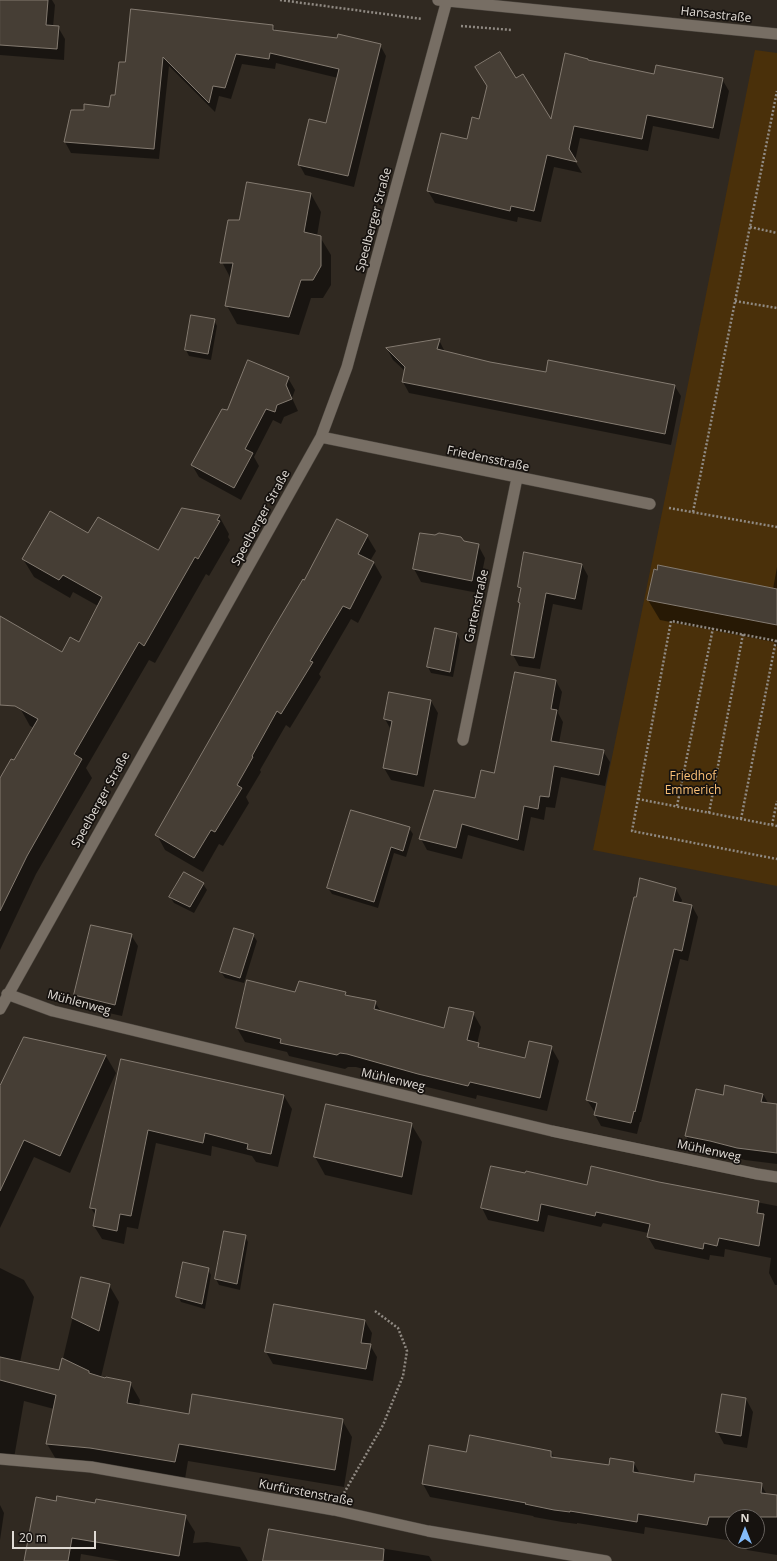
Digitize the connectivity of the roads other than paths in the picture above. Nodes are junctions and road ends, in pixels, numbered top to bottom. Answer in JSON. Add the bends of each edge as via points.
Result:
{"nodes":[{"id":1,"x":444,"y":0,"type":"edge"},
{"id":2,"x":777,"y":34,"type":"edge"},
{"id":3,"x":321,"y":437,"type":"junction"},
{"id":4,"x":517,"y":478,"type":"junction"},
{"id":5,"x":650,"y":504,"type":"road end"},
{"id":6,"x":463,"y":740,"type":"dead end"},
{"id":7,"x":7,"y":994,"type":"junction"},
{"id":8,"x":0,"y":1009,"type":"edge"},
{"id":9,"x":777,"y":1177,"type":"edge"},
{"id":10,"x":0,"y":1459,"type":"edge"},
{"id":11,"x":606,"y":1561,"type":"edge"}],
"edges":[{"from":1,"to":2,"type":"street","name":"Hansastraße"},
{"from":1,"to":3,"type":"street","name":"Speelberger Straße","via":[[347,367]]},
{"from":3,"to":4,"type":"street","name":"Friedensstraße"},
{"from":3,"to":7,"type":"street","name":"Speelberger Straße"},
{"from":4,"to":5,"type":"street","name":"Friedensstraße"},
{"from":4,"to":6,"type":"street","name":"Gartenstraße"},
{"from":7,"to":8,"type":"street","name":"Speelberger Straße"},
{"from":7,"to":9,"type":"street","name":"Mühlenweg","via":[[53,1011],[552,1131]]},
{"from":10,"to":11,"type":"street","name":"Kurfürstenstraße","via":[[91,1467],[334,1510],[428,1532]]}]}
